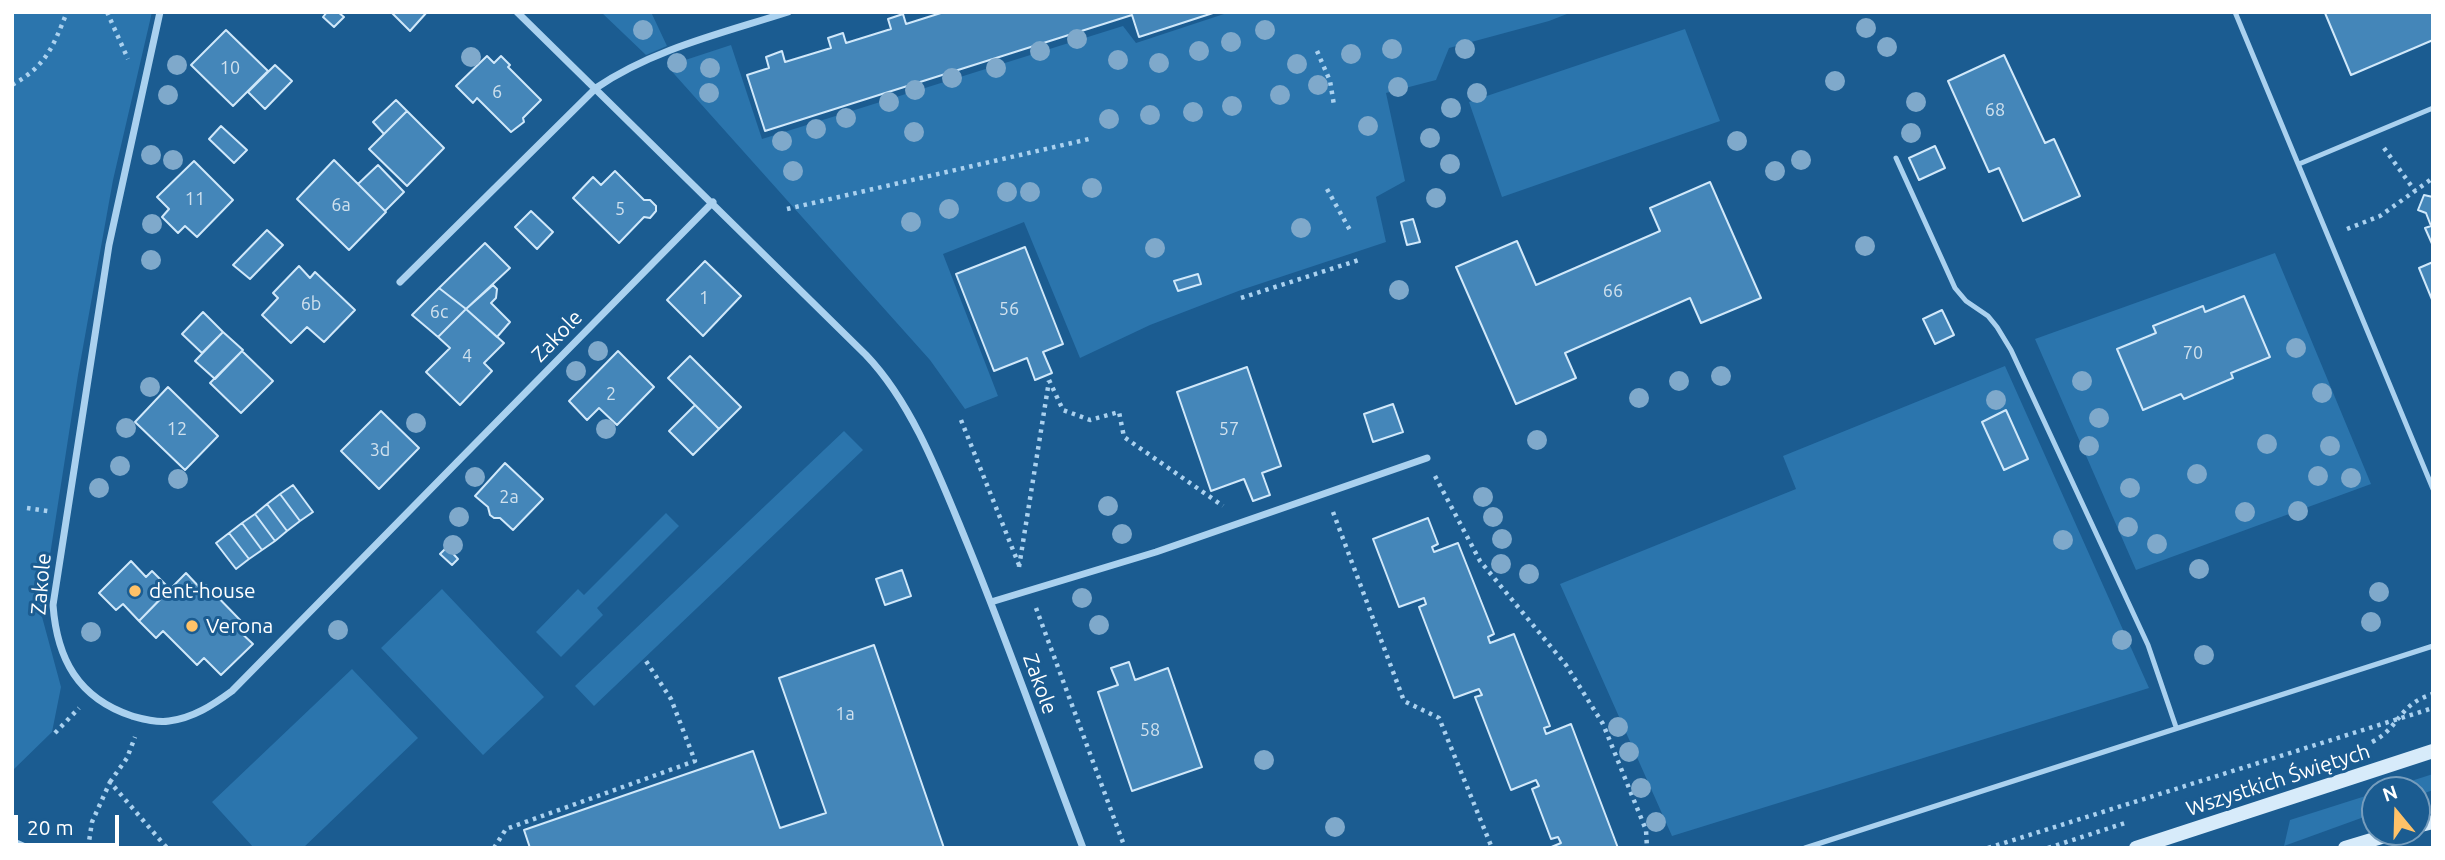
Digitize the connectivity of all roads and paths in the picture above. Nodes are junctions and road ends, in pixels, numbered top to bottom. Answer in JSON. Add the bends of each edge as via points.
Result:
{"nodes":[{"id":1,"x":67,"y":12,"type":"edge"},
{"id":2,"x":107,"y":12,"type":"edge"},
{"id":3,"x":160,"y":12,"type":"edge"},
{"id":4,"x":517,"y":12,"type":"edge"},
{"id":5,"x":788,"y":12,"type":"edge"},
{"id":6,"x":2235,"y":12,"type":"edge"},
{"id":7,"x":1317,"y":51,"type":"dead end"},
{"id":8,"x":144,"y":83,"type":"junction"},
{"id":9,"x":12,"y":85,"type":"edge"},
{"id":10,"x":596,"y":88,"type":"junction"},
{"id":11,"x":1334,"y":105,"type":"dead end"},
{"id":12,"x":2433,"y":108,"type":"edge"},
{"id":13,"x":2374,"y":133,"type":"junction"},
{"id":14,"x":1089,"y":139,"type":"dead end"},
{"id":15,"x":1896,"y":158,"type":"dead end"},
{"id":16,"x":2298,"y":164,"type":"junction"},
{"id":17,"x":2433,"y":178,"type":"edge"},
{"id":18,"x":1327,"y":189,"type":"dead end"},
{"id":19,"x":2415,"y":191,"type":"junction"},
{"id":20,"x":713,"y":202,"type":"junction"},
{"id":21,"x":787,"y":209,"type":"dead end"},
{"id":22,"x":1351,"y":232,"type":"dead end"},
{"id":23,"x":2328,"y":237,"type":"junction"},
{"id":24,"x":1362,"y":259,"type":"dead end"},
{"id":25,"x":400,"y":282,"type":"dead end"},
{"id":26,"x":1241,"y":299,"type":"dead end"},
{"id":27,"x":961,"y":420,"type":"dead end"},
{"id":28,"x":1426,"y":458,"type":"joint"},
{"id":29,"x":2433,"y":489,"type":"edge"},
{"id":30,"x":1326,"y":494,"type":"junction"},
{"id":31,"x":1248,"y":520,"type":"junction"},
{"id":32,"x":991,"y":602,"type":"junction"},
{"id":33,"x":1034,"y":604,"type":"dead end"},
{"id":34,"x":2433,"y":646,"type":"edge"},
{"id":35,"x":644,"y":658,"type":"dead end"},
{"id":36,"x":2433,"y":694,"type":"edge"},
{"id":37,"x":92,"y":695,"type":"junction"},
{"id":38,"x":2433,"y":708,"type":"edge"},
{"id":39,"x":2398,"y":718,"type":"junction"},
{"id":40,"x":2176,"y":727,"type":"junction"},
{"id":41,"x":55,"y":733,"type":"dead end"},
{"id":42,"x":134,"y":740,"type":"dead end"},
{"id":43,"x":2371,"y":743,"type":"dead end"},
{"id":44,"x":2433,"y":751,"type":"edge"},
{"id":45,"x":110,"y":782,"type":"junction"},
{"id":46,"x":2127,"y":822,"type":"dead end"},
{"id":47,"x":12,"y":840,"type":"edge"},
{"id":48,"x":30,"y":848,"type":"edge"},
{"id":49,"x":88,"y":848,"type":"edge"},
{"id":50,"x":167,"y":848,"type":"edge"},
{"id":51,"x":494,"y":848,"type":"edge"},
{"id":52,"x":1083,"y":848,"type":"edge"},
{"id":53,"x":1125,"y":848,"type":"edge"},
{"id":54,"x":1492,"y":848,"type":"edge"},
{"id":55,"x":1647,"y":848,"type":"edge"},
{"id":56,"x":1805,"y":848,"type":"edge"},
{"id":57,"x":1988,"y":848,"type":"edge"},
{"id":58,"x":2048,"y":848,"type":"edge"},
{"id":59,"x":2136,"y":848,"type":"edge"}],
"edges":[{"from":1,"to":9,"type":"path","via":[[51,51],[31,75]]},
{"from":2,"to":8,"type":"path"},
{"from":3,"to":8,"type":"street","name":"Zakole"},
{"from":4,"to":10,"type":"street","name":"Zakole"},
{"from":5,"to":10,"type":"street","via":[[646,60]]},
{"from":6,"to":16,"type":"lane"},
{"from":7,"to":11,"type":"path"},
{"from":8,"to":37,"type":"street","name":"Zakole","via":[[109,245],[53,605],[60,649]]},
{"from":10,"to":20,"type":"street","name":"Zakole"},
{"from":10,"to":25,"type":"street"},
{"from":12,"to":13,"type":"lane"},
{"from":13,"to":16,"type":"lane"},
{"from":13,"to":19,"type":"path"},
{"from":14,"to":21,"type":"path"},
{"from":15,"to":40,"type":"lane","via":[[1951,281],[1966,301],[1997,327],[2011,350],[2148,645]]},
{"from":16,"to":23,"type":"lane"},
{"from":17,"to":19,"type":"path"},
{"from":18,"to":22,"type":"path"},
{"from":19,"to":23,"type":"path","via":[[2380,216]]},
{"from":20,"to":32,"type":"street","name":"Zakole","via":[[866,355],[889,385],[934,466]]},
{"from":20,"to":37,"type":"street","name":"Zakole","via":[[233,691],[191,716],[167,722],[120,712]]},
{"from":23,"to":29,"type":"lane"},
{"from":24,"to":26,"type":"path"},
{"from":27,"to":31,"type":"path","via":[[1019,567],[1049,380],[1063,410],[1090,420],[1119,412],[1124,437]]},
{"from":28,"to":30,"type":"street"},
{"from":28,"to":55,"type":"path","via":[[1480,561],[1566,665],[1603,724],[1646,830]]},
{"from":30,"to":31,"type":"street"},
{"from":30,"to":54,"type":"path","via":[[1404,701],[1439,718]]},
{"from":31,"to":32,"type":"street"},
{"from":32,"to":52,"type":"street","name":"Zakole"},
{"from":33,"to":53,"type":"path"},
{"from":34,"to":40,"type":"lane"},
{"from":35,"to":51,"type":"path","via":[[671,699],[695,761],[506,829]]},
{"from":36,"to":39,"type":"path","via":[[2409,704]]},
{"from":37,"to":41,"type":"path"},
{"from":38,"to":39,"type":"path"},
{"from":39,"to":43,"type":"path","via":[[2383,737]]},
{"from":39,"to":57,"type":"path"},
{"from":40,"to":56,"type":"lane"},
{"from":42,"to":45,"type":"path"},
{"from":44,"to":59,"type":"street","name":"Wszystkich Świętych"},
{"from":45,"to":49,"type":"path","via":[[92,822]]},
{"from":45,"to":50,"type":"path"},
{"from":46,"to":58,"type":"path"},
{"from":47,"to":48,"type":"lane"}]}
